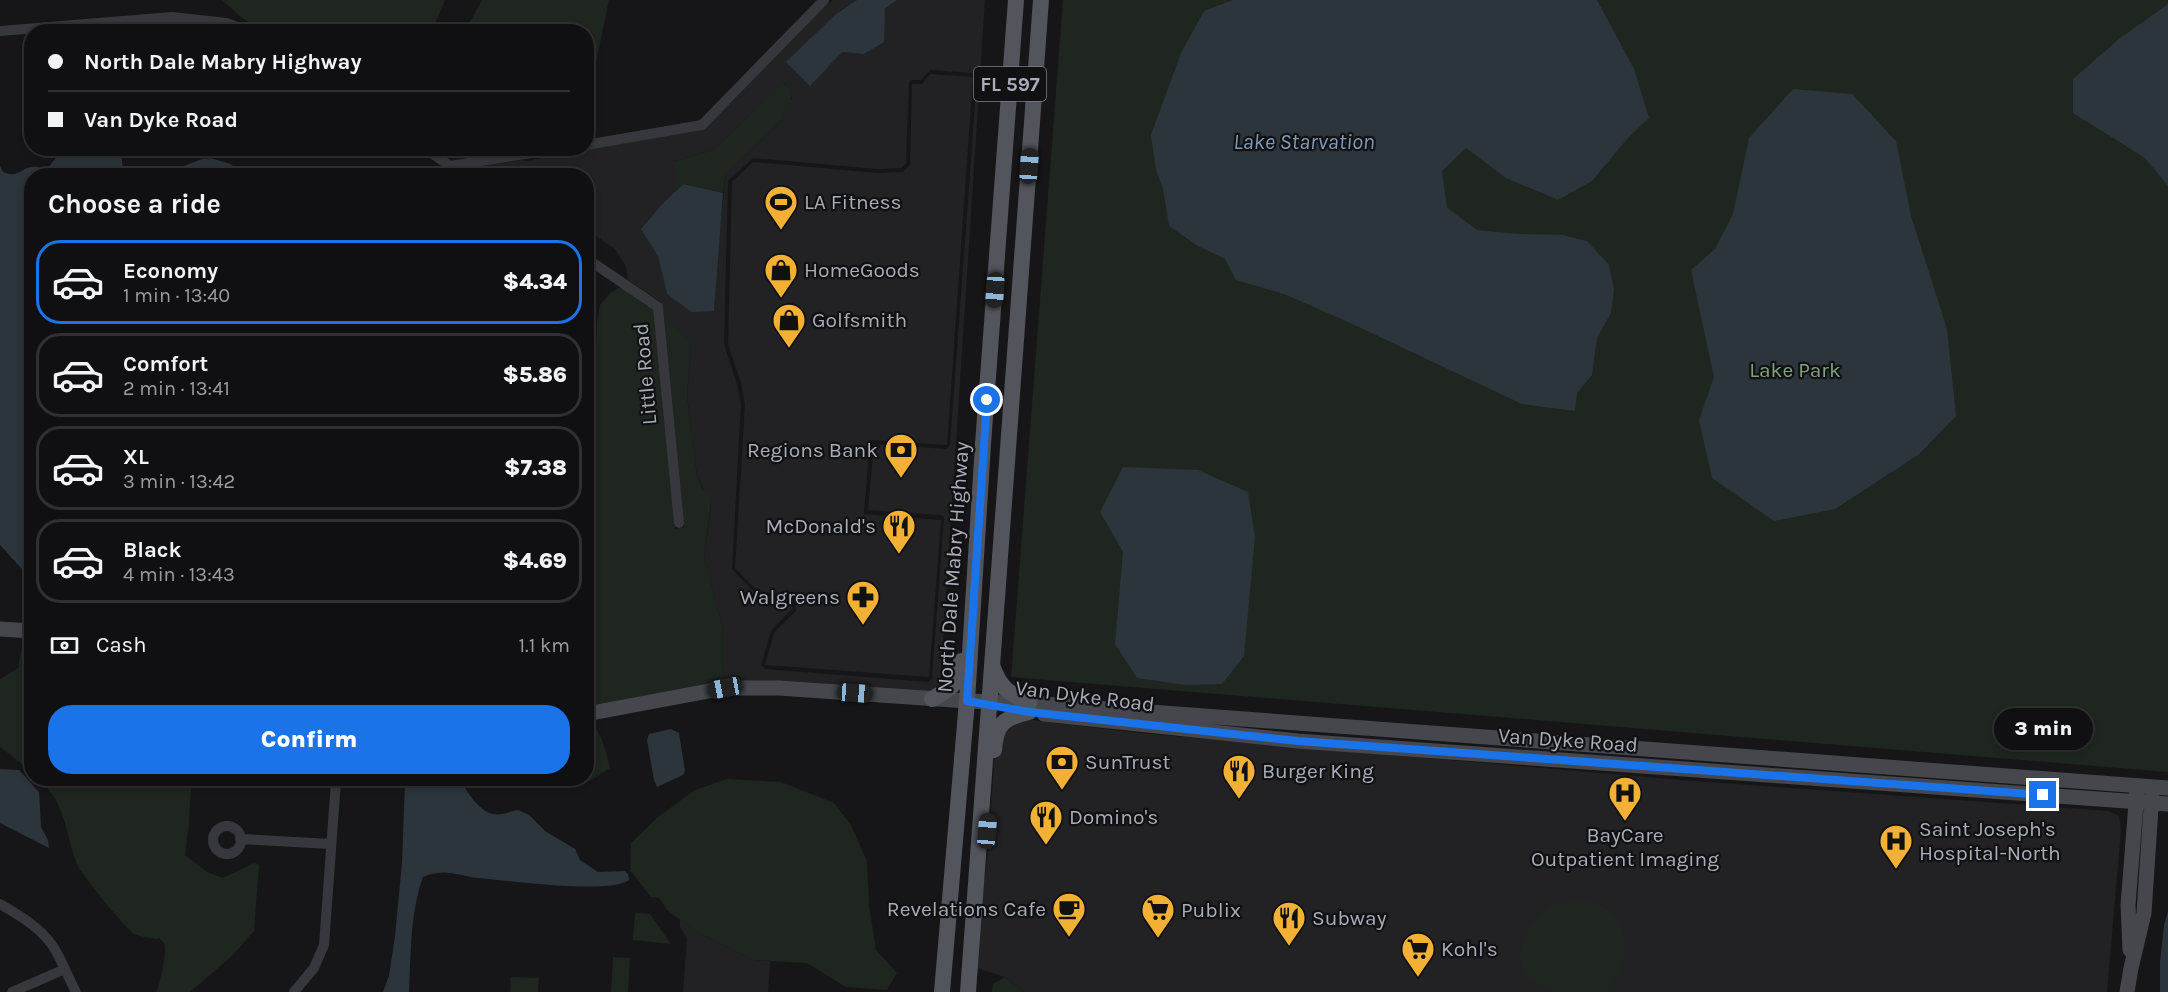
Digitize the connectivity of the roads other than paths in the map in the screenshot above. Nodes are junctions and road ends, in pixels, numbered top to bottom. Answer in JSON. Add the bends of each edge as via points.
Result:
{"nodes":[{"id":1,"x":1016,"y":0,"type":"edge"},
{"id":2,"x":1041,"y":0,"type":"edge"},
{"id":3,"x":820,"y":1,"type":"edge"},
{"id":4,"x":86,"y":24,"type":"edge"},
{"id":5,"x":229,"y":24,"type":"edge"},
{"id":6,"x":24,"y":29,"type":"edge"},
{"id":7,"x":0,"y":31,"type":"edge"},
{"id":8,"x":1030,"y":142,"type":"junction"},
{"id":9,"x":594,"y":144,"type":"edge"},
{"id":10,"x":436,"y":156,"type":"edge"},
{"id":11,"x":512,"y":156,"type":"edge"},
{"id":12,"x":450,"y":166,"type":"junction"},
{"id":13,"x":453,"y":168,"type":"edge"},
{"id":14,"x":1004,"y":174,"type":"junction"},
{"id":15,"x":594,"y":263,"type":"edge"},
{"id":16,"x":1017,"y":327,"type":"junction"},
{"id":17,"x":679,"y":523,"type":"dead end"},
{"id":18,"x":0,"y":629,"type":"edge"},
{"id":19,"x":24,"y":630,"type":"edge"},
{"id":20,"x":992,"y":663,"type":"junction"},
{"id":21,"x":932,"y":699,"type":"junction"},
{"id":22,"x":967,"y":701,"type":"junction"},
{"id":23,"x":988,"y":703,"type":"junction"},
{"id":24,"x":1029,"y":708,"type":"junction"},
{"id":25,"x":594,"y":713,"type":"edge"},
{"id":26,"x":1497,"y":738,"type":"junction"},
{"id":27,"x":1298,"y":741,"type":"junction"},
{"id":28,"x":1677,"y":752,"type":"junction"},
{"id":29,"x":1676,"y":769,"type":"junction"},
{"id":30,"x":2080,"y":781,"type":"junction"},
{"id":31,"x":336,"y":786,"type":"edge"},
{"id":32,"x":1904,"y":786,"type":"junction"},
{"id":33,"x":2153,"y":787,"type":"edge"},
{"id":34,"x":2144,"y":802,"type":"junction"},
{"id":35,"x":2168,"y":804,"type":"edge"},
{"id":36,"x":956,"y":824,"type":"junction"},
{"id":37,"x":240,"y":839,"type":"dead end"},
{"id":38,"x":332,"y":844,"type":"junction"},
{"id":39,"x":0,"y":904,"type":"edge"},
{"id":40,"x":973,"y":914,"type":"junction"},
{"id":41,"x":970,"y":960,"type":"junction"},
{"id":42,"x":65,"y":969,"type":"junction"},
{"id":43,"x":12,"y":992,"type":"edge"},
{"id":44,"x":76,"y":992,"type":"edge"},
{"id":45,"x":294,"y":992,"type":"edge"},
{"id":46,"x":942,"y":992,"type":"edge"},
{"id":47,"x":968,"y":992,"type":"edge"},
{"id":48,"x":2127,"y":992,"type":"edge"}],
"edges":[{"from":1,"to":14,"type":"main road","name":"North Dale Mabry Highway","number":"FL 597"},
{"from":2,"to":8,"type":"main road","number":"FL 597"},
{"from":3,"to":9,"type":"street","via":[[702,125]]},
{"from":4,"to":5,"type":"street","via":[[172,17]]},
{"from":6,"to":7,"type":"street"},
{"from":8,"to":14,"type":"main road"},
{"from":8,"to":16,"type":"main road","number":"FL 597"},
{"from":10,"to":12,"type":"street"},
{"from":11,"to":12,"type":"street"},
{"from":12,"to":13,"type":"street"},
{"from":14,"to":16,"type":"main road","via":[[1012,173],[1019,192],[1010,305]]},
{"from":14,"to":21,"type":"main road","via":[[996,201],[988,286],[961,670],[954,686]]},
{"from":14,"to":22,"type":"main road","name":"North Dale Mabry Highway","number":"FL 597"},
{"from":15,"to":17,"type":"street","name":"Little Road","via":[[658,307]]},
{"from":16,"to":20,"type":"main road","number":"FL 597"},
{"from":18,"to":19,"type":"main road"},
{"from":20,"to":23,"type":"main road","number":"FL 597"},
{"from":20,"to":24,"type":"main road","via":[[1003,688]]},
{"from":21,"to":22,"type":"main road","name":"Van Dyke Road"},
{"from":21,"to":25,"type":"main road","name":"Van Dyke Road","via":[[725,688]]},
{"from":22,"to":23,"type":"main road","name":"Van Dyke Road"},
{"from":22,"to":36,"type":"main road","name":"North Dale Mabry Highway","number":"FL 597"},
{"from":23,"to":24,"type":"main road","name":"Van Dyke Road"},
{"from":23,"to":40,"type":"main road","number":"FL 597"},
{"from":24,"to":26,"type":"main road","name":"Van Dyke Road"},
{"from":24,"to":27,"type":"main road","name":"Van Dyke Road"},
{"from":24,"to":40,"type":"main road","via":[[1011,716],[997,730],[986,853]]},
{"from":26,"to":27,"type":"main road","via":[[1427,740],[1318,734],[1305,735]]},
{"from":26,"to":28,"type":"main road","name":"Van Dyke Road"},
{"from":27,"to":29,"type":"main road","name":"Van Dyke Road"},
{"from":28,"to":29,"type":"street"},
{"from":28,"to":30,"type":"main road","name":"Van Dyke Road"},
{"from":29,"to":32,"type":"main road","name":"Van Dyke Road"},
{"from":30,"to":32,"type":"main road","via":[[2008,784],[1932,778],[1910,781]]},
{"from":30,"to":33,"type":"main road","name":"Van Dyke Road"},
{"from":31,"to":38,"type":"street"},
{"from":32,"to":34,"type":"main road","name":"Van Dyke Road"},
{"from":33,"to":34,"type":"main road"},
{"from":34,"to":35,"type":"main road","name":"Van Dyke Road"},
{"from":34,"to":48,"type":"main road","via":[[2128,905],[2131,968]]},
{"from":36,"to":41,"type":"main road","via":[[961,842],[957,948]]},
{"from":36,"to":46,"type":"main road","name":"North Dale Mabry Highway","number":"FL 597"},
{"from":37,"to":38,"type":"street"},
{"from":38,"to":45,"type":"street","via":[[324,945],[314,969]]},
{"from":39,"to":42,"type":"street","via":[[32,923],[57,951]]},
{"from":40,"to":41,"type":"main road","number":"FL 597"},
{"from":41,"to":47,"type":"main road","number":"FL 597"},
{"from":42,"to":43,"type":"street"},
{"from":42,"to":44,"type":"street"}]}
